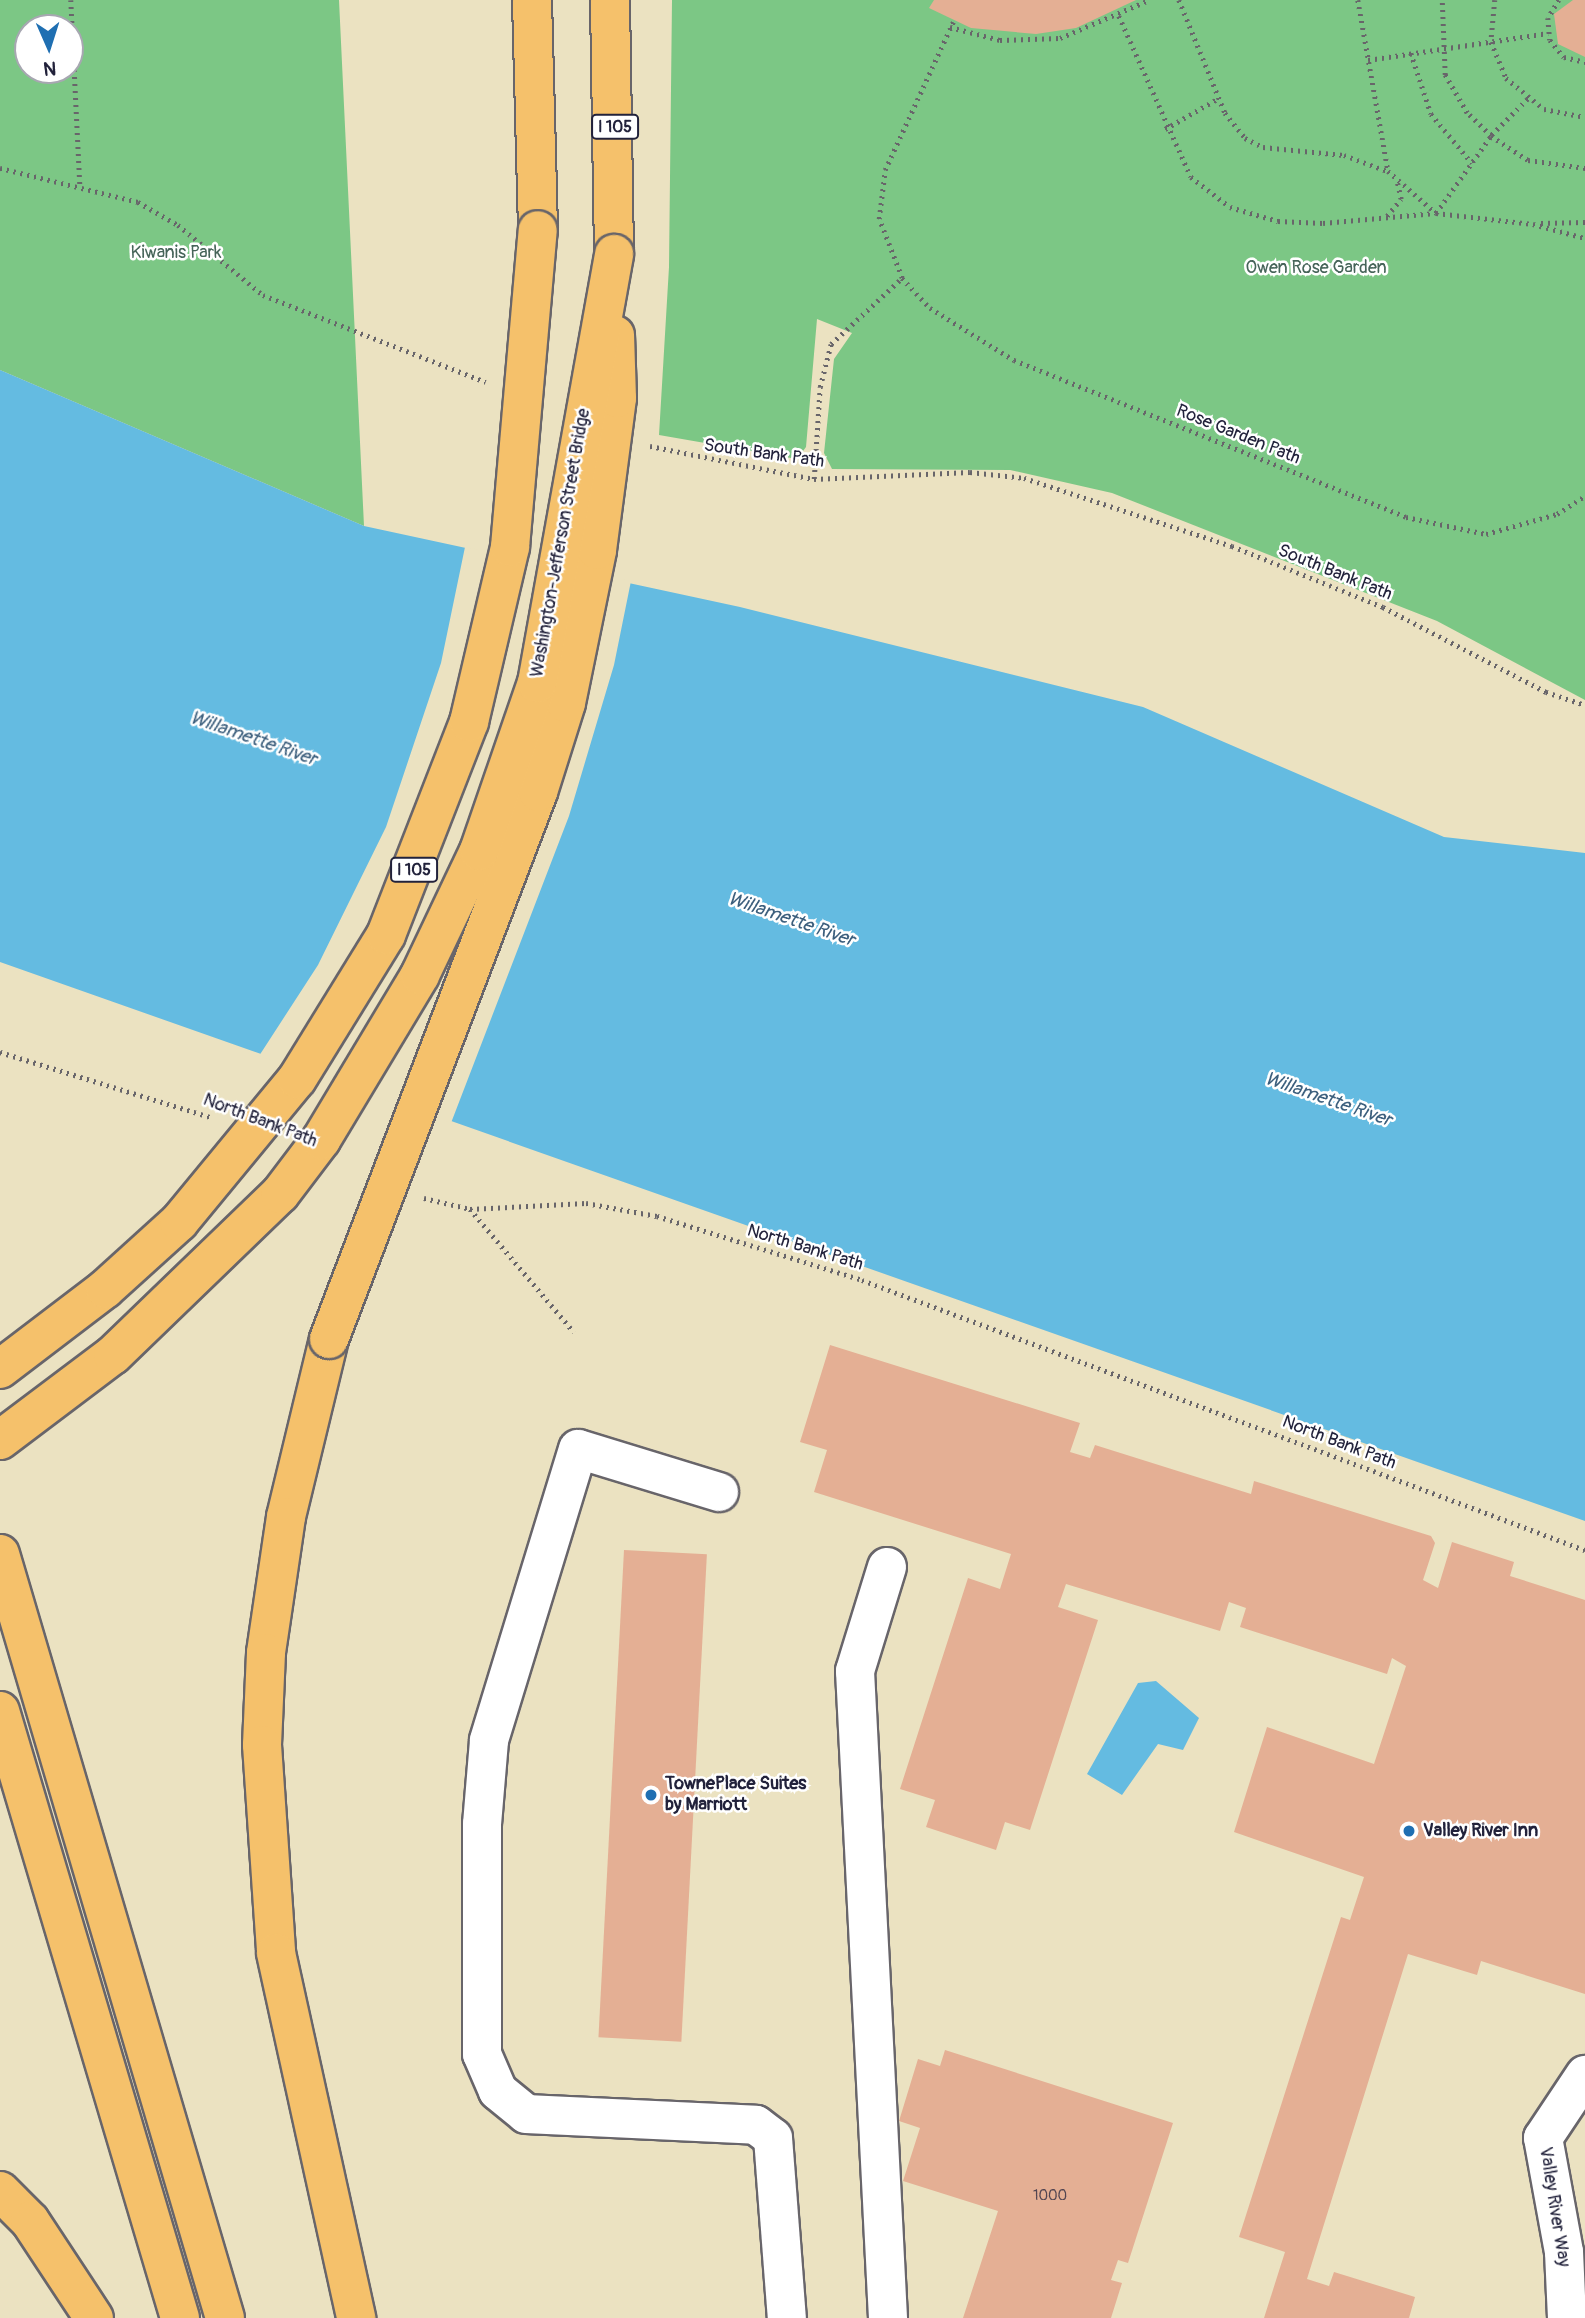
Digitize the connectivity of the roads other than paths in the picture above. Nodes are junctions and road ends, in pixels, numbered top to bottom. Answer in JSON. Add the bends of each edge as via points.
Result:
{"nodes":[{"id":1,"x":532,"y":0,"type":"edge"},
{"id":2,"x":610,"y":0,"type":"edge"},
{"id":3,"x":614,"y":254,"type":"junction"},
{"id":4,"x":0,"y":1369,"type":"edge"},
{"id":5,"x":0,"y":1440,"type":"edge"},
{"id":6,"x":719,"y":1492,"type":"dead end"},
{"id":7,"x":0,"y":1554,"type":"edge"},
{"id":8,"x":887,"y":1567,"type":"dead end"},
{"id":9,"x":0,"y":1711,"type":"edge"},
{"id":10,"x":1585,"y":2075,"type":"edge"},
{"id":11,"x":0,"y":2191,"type":"edge"},
{"id":12,"x":353,"y":2300,"type":"edge"},
{"id":13,"x":94,"y":2318,"type":"edge"},
{"id":14,"x":180,"y":2318,"type":"edge"},
{"id":15,"x":225,"y":2318,"type":"edge"},
{"id":16,"x":362,"y":2318,"type":"edge"},
{"id":17,"x":787,"y":2318,"type":"edge"},
{"id":18,"x":888,"y":2318,"type":"edge"},
{"id":19,"x":1567,"y":2318,"type":"edge"}],
"edges":[{"from":1,"to":4,"type":"highway","number":"I 105","bridge":true,"via":[[538,230],[510,547],[469,722],[386,935],[297,1079],[179,1222],[105,1289]]},
{"from":2,"to":3,"type":"highway","number":"I 105"},
{"from":3,"to":5,"type":"highway","name":"Washington-Jefferson Street Bridge","number":"I 105","bridge":true,"via":[[537,683],[479,851],[420,975],[321,1140],[280,1194],[113,1355]]},
{"from":3,"to":12,"type":"highway","bridge":true,"via":[[617,398],[597,550],[566,703],[329,1339],[286,1517],[266,1653],[262,1745],[276,1953]]},
{"from":6,"to":17,"type":"street","via":[[578,1449],[489,1741],[482,1824],[482,2054],[498,2091],[526,2114],[756,2124],[773,2138]]},
{"from":7,"to":15,"type":"highway"},
{"from":8,"to":18,"type":"street","via":[[855,1671]]},
{"from":9,"to":14,"type":"highway"},
{"from":10,"to":19,"type":"street","name":"Valley River Way","via":[[1543,2138],[1564,2252]]},
{"from":11,"to":13,"type":"highway","via":[[30,2221]]},
{"from":12,"to":16,"type":"highway"}]}
